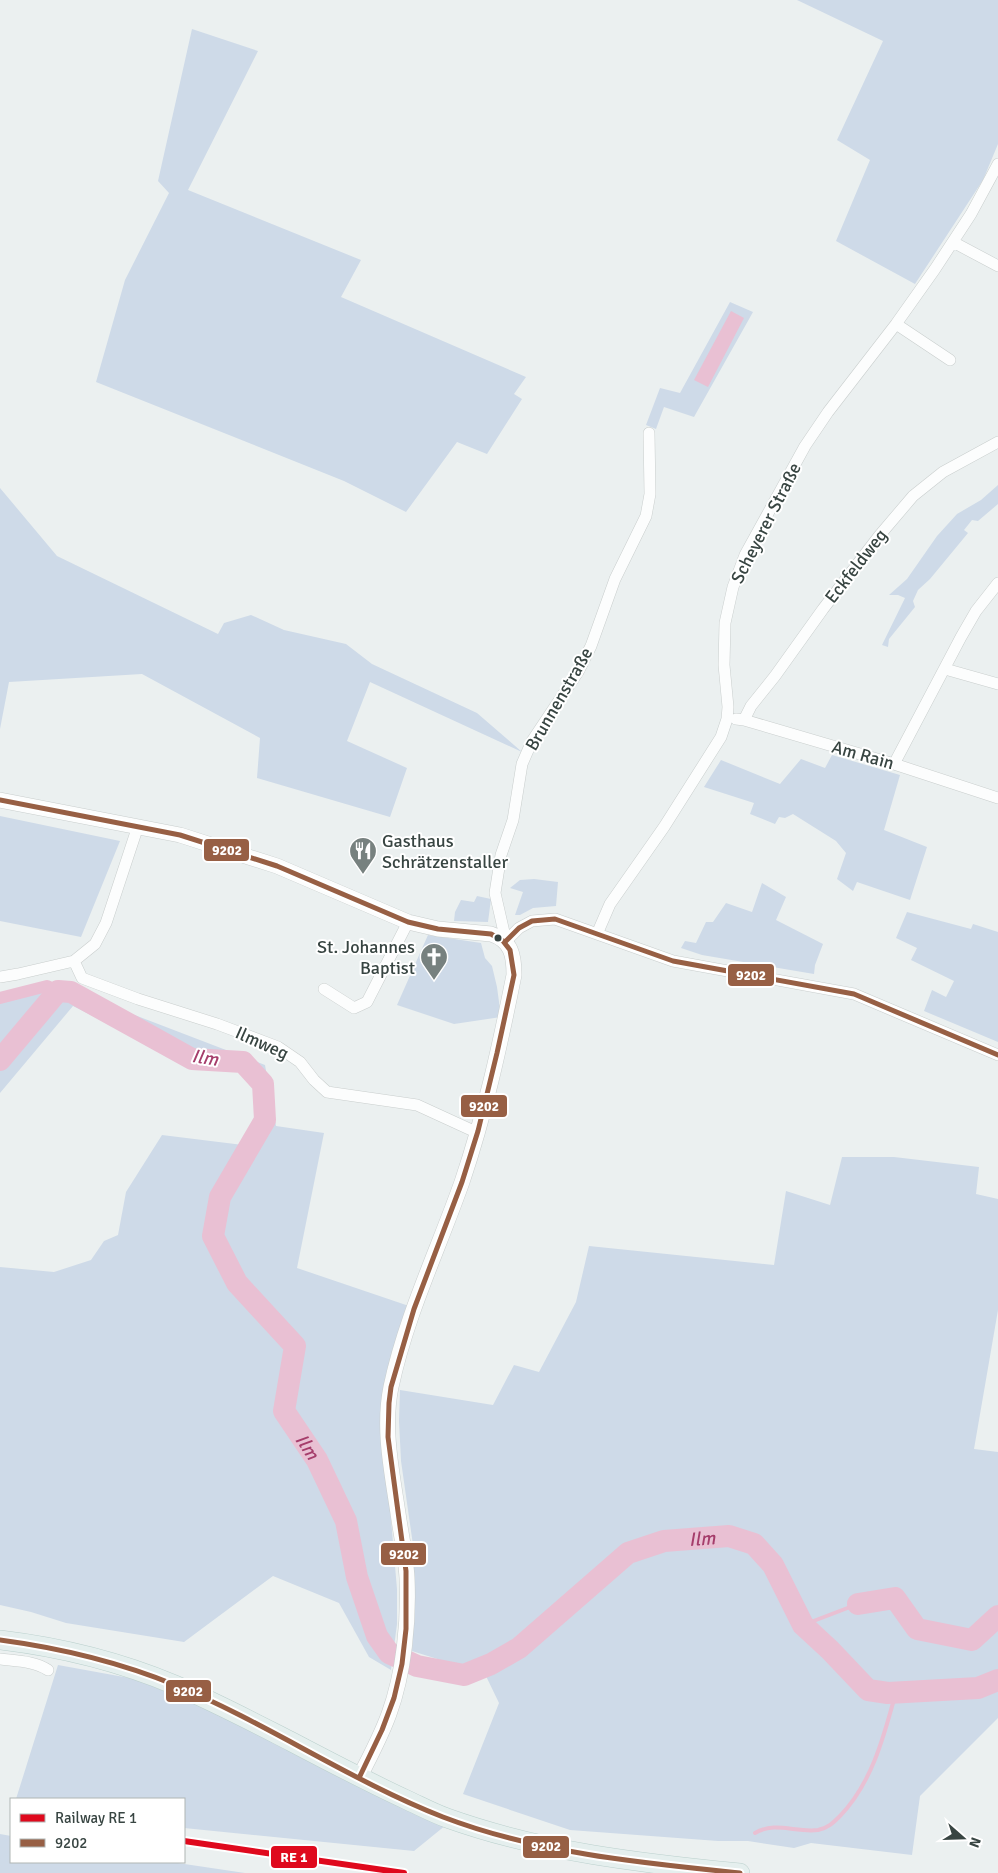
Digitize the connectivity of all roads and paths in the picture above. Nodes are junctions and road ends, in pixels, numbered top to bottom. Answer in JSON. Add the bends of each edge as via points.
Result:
{"nodes":[{"id":1,"x":998,"y":164,"type":"edge"},
{"id":2,"x":953,"y":242,"type":"junction"},
{"id":3,"x":998,"y":266,"type":"edge"},
{"id":4,"x":896,"y":324,"type":"junction"},
{"id":5,"x":950,"y":360,"type":"dead end"},
{"id":6,"x":649,"y":433,"type":"dead end"},
{"id":7,"x":998,"y":442,"type":"edge"},
{"id":8,"x":998,"y":583,"type":"edge"},
{"id":9,"x":946,"y":669,"type":"junction"},
{"id":10,"x":998,"y":684,"type":"edge"},
{"id":11,"x":728,"y":719,"type":"junction"},
{"id":12,"x":744,"y":720,"type":"junction"},
{"id":13,"x":894,"y":764,"type":"junction"},
{"id":14,"x":998,"y":798,"type":"edge"},
{"id":15,"x":0,"y":800,"type":"edge"},
{"id":16,"x":138,"y":826,"type":"junction"},
{"id":17,"x":408,"y":922,"type":"junction"},
{"id":18,"x":597,"y":934,"type":"junction"},
{"id":19,"x":506,"y":941,"type":"junction"},
{"id":20,"x":74,"y":961,"type":"junction"},
{"id":21,"x":0,"y":977,"type":"edge"},
{"id":22,"x":324,"y":989,"type":"dead end"},
{"id":23,"x":998,"y":1055,"type":"edge"},
{"id":24,"x":478,"y":1133,"type":"junction"},
{"id":25,"x":0,"y":1640,"type":"edge"},
{"id":26,"x":0,"y":1660,"type":"edge"},
{"id":27,"x":48,"y":1670,"type":"dead end"},
{"id":28,"x":359,"y":1778,"type":"junction"},
{"id":29,"x":740,"y":1873,"type":"edge"}],
"edges":[{"from":1,"to":2,"type":"street","name":"Scheyerer Straße"},
{"from":2,"to":3,"type":"street"},
{"from":2,"to":4,"type":"street","name":"Scheyerer Straße"},
{"from":4,"to":5,"type":"street"},
{"from":4,"to":11,"type":"street","name":"Scheyerer Straße","via":[[805,446],[746,556],[733,587],[725,623]]},
{"from":6,"to":19,"type":"street","name":"Brunnenstraße","via":[[650,494],[646,516],[615,579],[578,672],[532,741],[522,764],[513,820],[501,855],[495,894]]},
{"from":7,"to":12,"type":"street","name":"Eckfeldweg","via":[[943,472],[913,496],[823,608]]},
{"from":8,"to":9,"type":"street","via":[[976,611]]},
{"from":9,"to":10,"type":"street"},
{"from":9,"to":13,"type":"street"},
{"from":11,"to":12,"type":"street","name":"Am Rain"},
{"from":11,"to":18,"type":"street","name":"Scheyerer Straße","via":[[712,754],[610,904]]},
{"from":12,"to":13,"type":"street","name":"Am Rain"},
{"from":13,"to":14,"type":"street","name":"Am Rain"},
{"from":15,"to":16,"type":"street"},
{"from":16,"to":17,"type":"street","via":[[180,834],[277,866]]},
{"from":16,"to":20,"type":"street","via":[[100,935],[88,951]]},
{"from":17,"to":19,"type":"street","via":[[438,929],[491,934]]},
{"from":17,"to":22,"type":"street","via":[[367,1002],[354,1008]]},
{"from":18,"to":19,"type":"street","via":[[568,922],[544,919],[519,928]]},
{"from":18,"to":23,"type":"street","via":[[673,962],[854,994]]},
{"from":19,"to":24,"type":"street","via":[[514,960],[514,976]]},
{"from":20,"to":21,"type":"street"},
{"from":20,"to":24,"type":"street","name":"Ilmweg","via":[[82,978],[286,1051],[327,1092],[417,1105]]},
{"from":24,"to":28,"type":"street","via":[[410,1316],[391,1388],[388,1423],[391,1469],[407,1577],[405,1637],[390,1713]]},
{"from":25,"to":28,"type":"main road","via":[[110,1662],[174,1685]]},
{"from":26,"to":27,"type":"street","via":[[28,1663]]},
{"from":28,"to":29,"type":"main road","via":[[446,1818],[509,1838],[648,1864]]}]}
